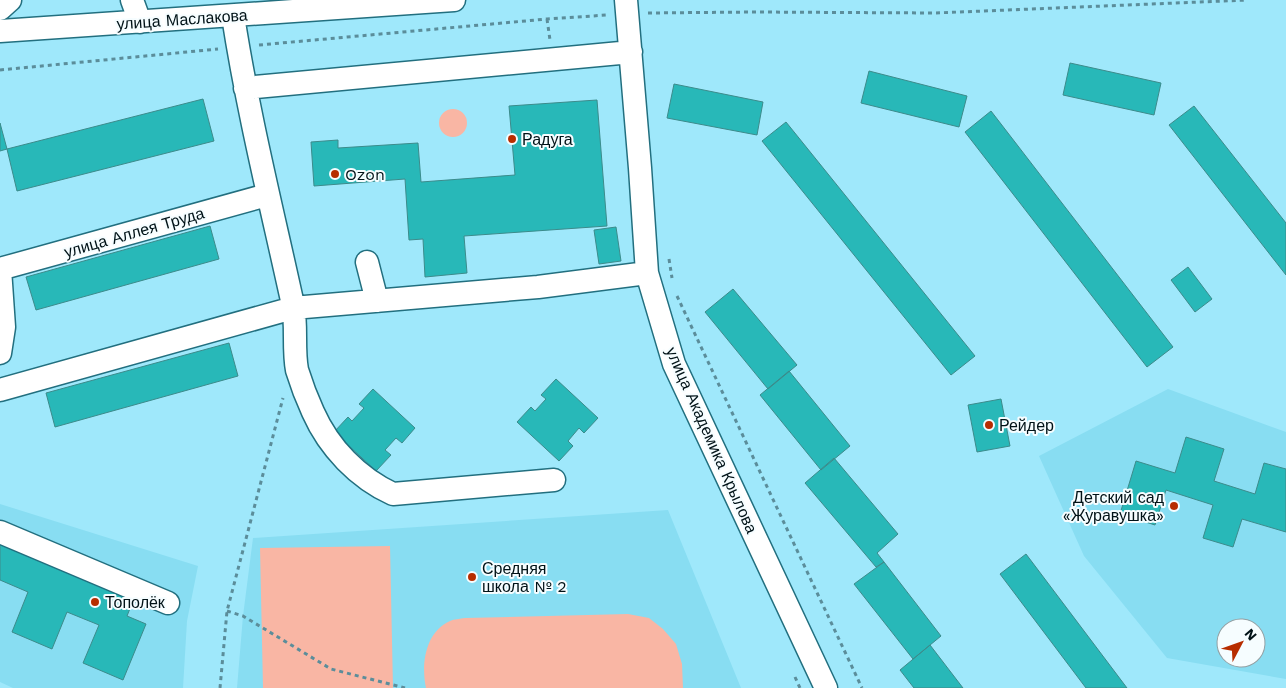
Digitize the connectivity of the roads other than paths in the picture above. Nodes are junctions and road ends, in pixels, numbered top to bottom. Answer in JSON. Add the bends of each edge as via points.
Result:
{"nodes":[{"id":1,"x":10,"y":0,"type":"edge"},
{"id":2,"x":132,"y":0,"type":"edge"},
{"id":3,"x":454,"y":0,"type":"edge"},
{"id":4,"x":626,"y":0,"type":"edge"},
{"id":5,"x":295,"y":5,"type":"edge"},
{"id":6,"x":0,"y":9,"type":"edge"},
{"id":7,"x":233,"y":16,"type":"junction"},
{"id":8,"x":140,"y":22,"type":"junction"},
{"id":9,"x":0,"y":31,"type":"edge"},
{"id":10,"x":621,"y":52,"type":"junction"},
{"id":11,"x":245,"y":88,"type":"junction"},
{"id":12,"x":267,"y":195,"type":"junction"},
{"id":13,"x":367,"y":262,"type":"dead end"},
{"id":14,"x":0,"y":270,"type":"edge"},
{"id":15,"x":647,"y":272,"type":"junction"},
{"id":16,"x":376,"y":301,"type":"junction"},
{"id":17,"x":293,"y":308,"type":"junction"},
{"id":18,"x":0,"y":353,"type":"edge"},
{"id":19,"x":0,"y":390,"type":"edge"},
{"id":20,"x":554,"y":480,"type":"dead end"},
{"id":21,"x":0,"y":532,"type":"edge"},
{"id":22,"x":168,"y":603,"type":"dead end"},
{"id":23,"x":826,"y":688,"type":"edge"}],
"edges":[{"from":1,"to":6,"type":"street"},
{"from":2,"to":8,"type":"street"},
{"from":3,"to":5,"type":"street","name":"улица Маслакова"},
{"from":4,"to":10,"type":"street","name":"улица Академика Крылова"},
{"from":5,"to":7,"type":"street","name":"улица Маслакова"},
{"from":7,"to":8,"type":"street","name":"улица Маслакова"},
{"from":7,"to":11,"type":"street"},
{"from":8,"to":9,"type":"street","name":"улица Маслакова"},
{"from":10,"to":11,"type":"street"},
{"from":10,"to":15,"type":"street","name":"улица Академика Крылова"},
{"from":11,"to":12,"type":"street"},
{"from":12,"to":14,"type":"street","name":"улица Аллея Труда"},
{"from":12,"to":17,"type":"street"},
{"from":13,"to":16,"type":"street"},
{"from":14,"to":18,"type":"street","via":[[4,327]]},
{"from":15,"to":16,"type":"street","via":[[538,287]]},
{"from":15,"to":23,"type":"street","name":"улица Академика Крылова","via":[[674,364]]},
{"from":16,"to":17,"type":"street"},
{"from":17,"to":19,"type":"street"},
{"from":17,"to":20,"type":"street","via":[[297,369],[313,413],[339,454],[375,486],[393,494]]},
{"from":21,"to":22,"type":"street"}]}
